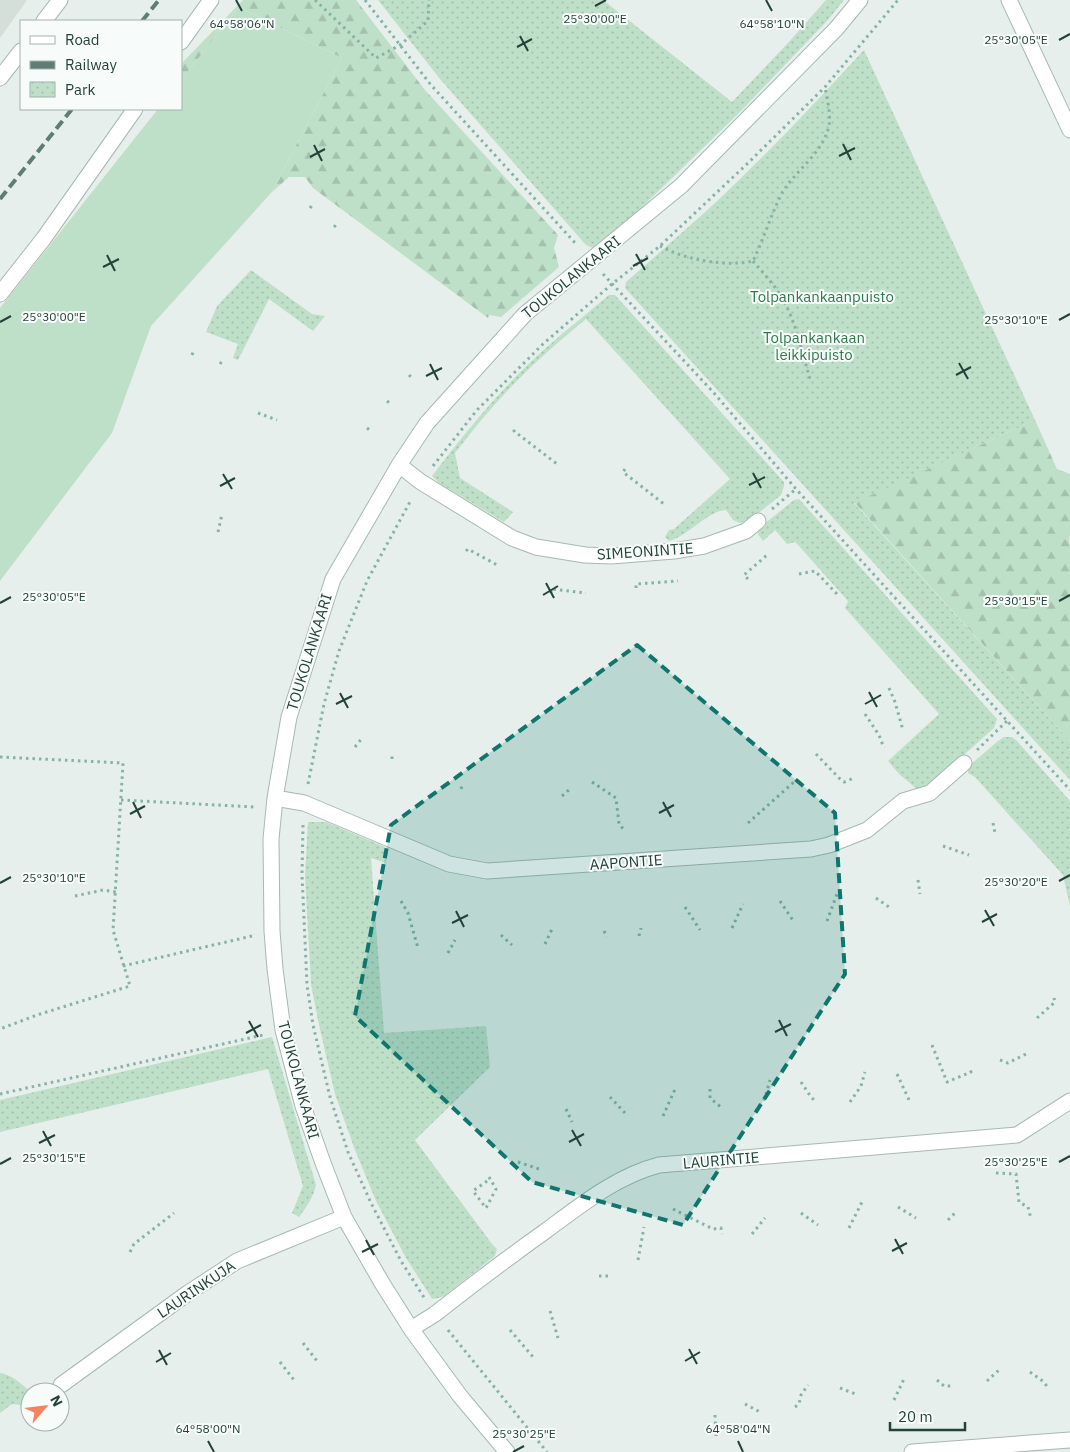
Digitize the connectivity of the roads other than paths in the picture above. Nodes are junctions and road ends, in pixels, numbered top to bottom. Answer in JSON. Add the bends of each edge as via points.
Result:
{"nodes":[{"id":1,"x":60,"y":0,"type":"edge"},
{"id":2,"x":211,"y":0,"type":"edge"},
{"id":3,"x":860,"y":0,"type":"edge"},
{"id":4,"x":1009,"y":0,"type":"edge"},
{"id":5,"x":45,"y":20,"type":"edge"},
{"id":6,"x":182,"y":41,"type":"edge"},
{"id":7,"x":20,"y":52,"type":"edge"},
{"id":8,"x":0,"y":78,"type":"edge"},
{"id":9,"x":134,"y":110,"type":"edge"},
{"id":10,"x":1070,"y":130,"type":"edge"},
{"id":11,"x":0,"y":294,"type":"edge"},
{"id":12,"x":399,"y":465,"type":"junction"},
{"id":13,"x":758,"y":521,"type":"road end"},
{"id":14,"x":964,"y":763,"type":"road end"},
{"id":15,"x":274,"y":803,"type":"junction"},
{"id":16,"x":1070,"y":1100,"type":"edge"},
{"id":17,"x":344,"y":1217,"type":"junction"},
{"id":18,"x":411,"y":1329,"type":"junction"},
{"id":19,"x":65,"y":1382,"type":"edge"},
{"id":20,"x":1070,"y":1440,"type":"edge"},
{"id":21,"x":507,"y":1452,"type":"edge"},
{"id":22,"x":912,"y":1452,"type":"edge"}],
"edges":[{"from":1,"to":5,"type":"street"},
{"from":2,"to":6,"type":"street"},
{"from":3,"to":12,"type":"street","name":"TOUKOLANKAARI","via":[[836,29],[682,186],[524,314],[427,423]]},
{"from":4,"to":10,"type":"street"},
{"from":7,"to":8,"type":"street"},
{"from":9,"to":11,"type":"street","via":[[44,238]]},
{"from":12,"to":13,"type":"street","name":"SIMEONINTIE","via":[[512,538],[536,547],[586,555],[665,552],[704,546],[746,531]]},
{"from":12,"to":15,"type":"street","name":"TOUKOLANKAARI","via":[[332,578],[289,717]]},
{"from":14,"to":15,"type":"street","name":"AAPONTIE","via":[[930,793],[903,801],[867,830],[829,845],[496,871],[472,870],[449,864],[304,803]]},
{"from":15,"to":17,"type":"street","name":"TOUKOLANKAARI","via":[[272,931],[283,1030],[306,1114]]},
{"from":16,"to":18,"type":"street","name":"LAURINTIE","via":[[1017,1135],[659,1165],[647,1169],[626,1177],[580,1206]]},
{"from":17,"to":18,"type":"street","name":"TOUKOLANKAARI"},
{"from":17,"to":19,"type":"street","name":"LAURINKUJA","via":[[237,1261]]},
{"from":18,"to":21,"type":"street","name":"TOUKOLANKAARI","via":[[460,1396]]},
{"from":20,"to":22,"type":"street"}]}
